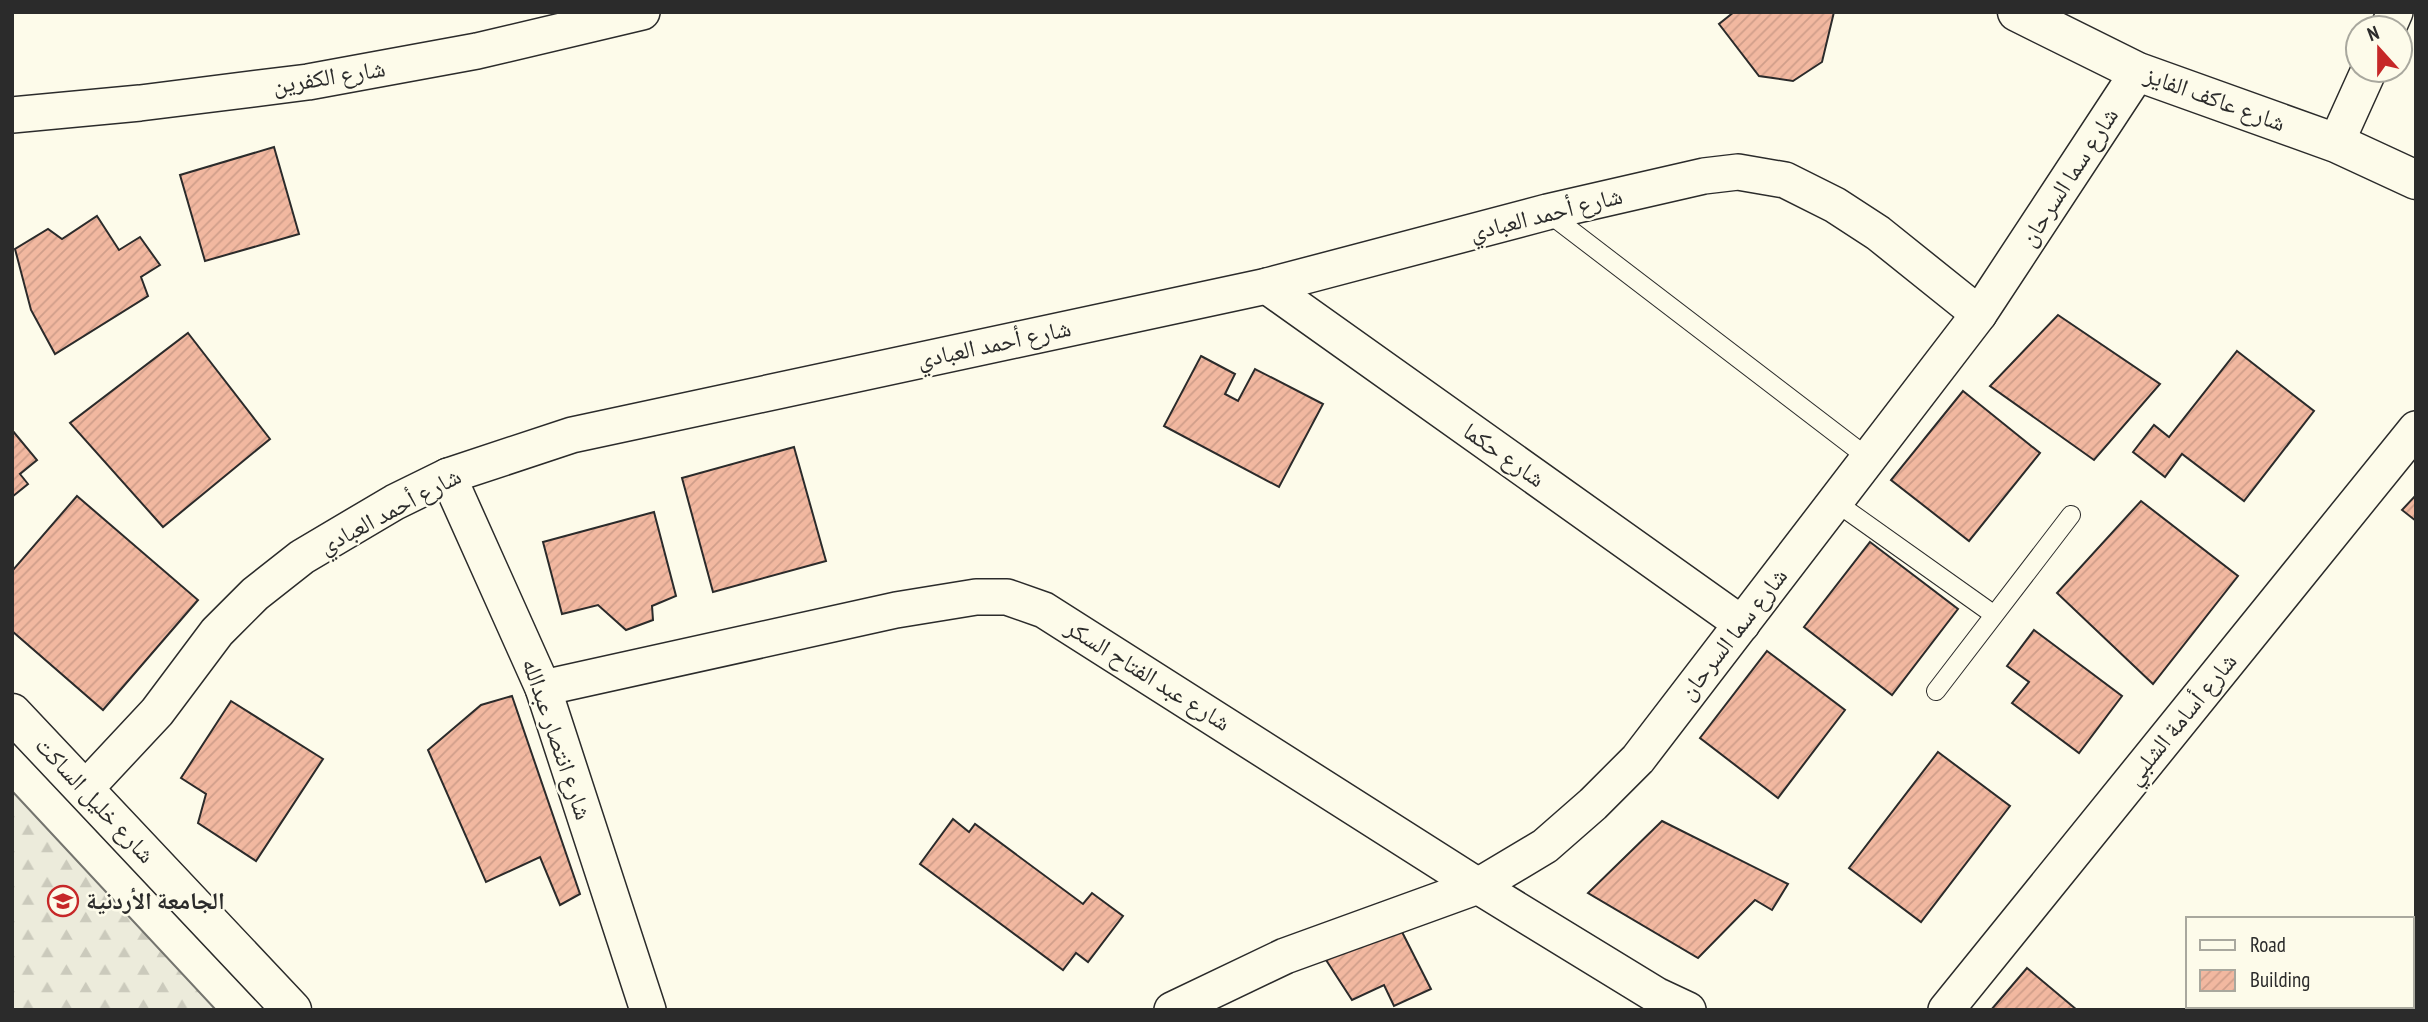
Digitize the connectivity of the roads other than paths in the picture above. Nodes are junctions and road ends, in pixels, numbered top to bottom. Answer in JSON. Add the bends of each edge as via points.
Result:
{"nodes":[{"id":1,"x":642,"y":12,"type":"edge"},
{"id":2,"x":2017,"y":12,"type":"edge"},
{"id":3,"x":2138,"y":72,"type":"junction"},
{"id":4,"x":2363,"y":84,"type":"edge"},
{"id":5,"x":12,"y":115,"type":"edge"},
{"id":6,"x":2336,"y":143,"type":"junction"},
{"id":7,"x":2416,"y":180,"type":"edge"},
{"id":8,"x":1547,"y":212,"type":"junction"},
{"id":9,"x":1267,"y":286,"type":"junction"},
{"id":10,"x":1979,"y":314,"type":"junction"},
{"id":11,"x":2416,"y":429,"type":"edge"},
{"id":12,"x":1867,"y":457,"type":"junction"},
{"id":13,"x":448,"y":476,"type":"junction"},
{"id":14,"x":1834,"y":501,"type":"junction"},
{"id":15,"x":2071,"y":515,"type":"dead end"},
{"id":16,"x":1993,"y":614,"type":"junction"},
{"id":17,"x":1742,"y":624,"type":"junction"},
{"id":18,"x":543,"y":688,"type":"junction"},
{"id":19,"x":1936,"y":691,"type":"dead end"},
{"id":20,"x":12,"y":713,"type":"edge"},
{"id":21,"x":85,"y":789,"type":"junction"},
{"id":22,"x":1478,"y":886,"type":"junction"},
{"id":23,"x":292,"y":1010,"type":"edge"},
{"id":24,"x":648,"y":1010,"type":"edge"},
{"id":25,"x":1172,"y":1010,"type":"edge"},
{"id":26,"x":1688,"y":1010,"type":"edge"},
{"id":27,"x":1946,"y":1010,"type":"edge"}],
"edges":[{"from":1,"to":5,"type":"street","name":"شارع الكفرين","via":[[477,51],[308,82]]},
{"from":2,"to":3,"type":"main road","name":"شارع عاكف الفايز"},
{"from":3,"to":6,"type":"main road","name":"شارع عاكف الفايز"},
{"from":3,"to":10,"type":"street","name":"شارع سما السرحان"},
{"from":4,"to":6,"type":"street"},
{"from":6,"to":7,"type":"main road","name":"شارع عاكف الفايز"},
{"from":8,"to":9,"type":"street","name":"شارع أحمد العبادي"},
{"from":8,"to":10,"type":"street","name":"شارع أحمد العبادي","via":[[1704,176],[1738,172],[1785,180],[1878,233]]},
{"from":8,"to":12,"type":"lane"},
{"from":9,"to":13,"type":"street","name":"شارع أحمد العبادي","via":[[572,435]]},
{"from":9,"to":17,"type":"street","name":"شارع حكما"},
{"from":10,"to":12,"type":"street","name":"شارع سما السرحان"},
{"from":11,"to":27,"type":"street","name":"شارع أسامة الشلبي"},
{"from":12,"to":14,"type":"street","name":"شارع سما السرحان"},
{"from":13,"to":18,"type":"street","name":"شارع انتصار عبدالله"},
{"from":13,"to":21,"type":"street","name":"شارع أحمد العبادي","via":[[302,557],[255,594],[216,632],[157,712]]},
{"from":14,"to":16,"type":"lane"},
{"from":14,"to":17,"type":"street","name":"شارع سما السرحان"},
{"from":15,"to":16,"type":"lane"},
{"from":16,"to":19,"type":"lane"},
{"from":17,"to":22,"type":"street","name":"شارع سما السرحان","via":[[1638,759],[1593,804],[1545,846]]},
{"from":18,"to":22,"type":"street","name":"شارع عبد الفتاح السكر","via":[[896,610],[976,597],[1007,597],[1044,610]]},
{"from":18,"to":24,"type":"street","name":"شارع انتصار عبدالله"},
{"from":20,"to":21,"type":"main road","name":"شارع خليل الساكت"},
{"from":21,"to":23,"type":"main road","name":"شارع خليل الساكت"},
{"from":22,"to":25,"type":"street","name":"شارع سما السرحان","via":[[1285,957]]},
{"from":22,"to":26,"type":"street","name":"شارع عبد الفتاح السكر"}]}
